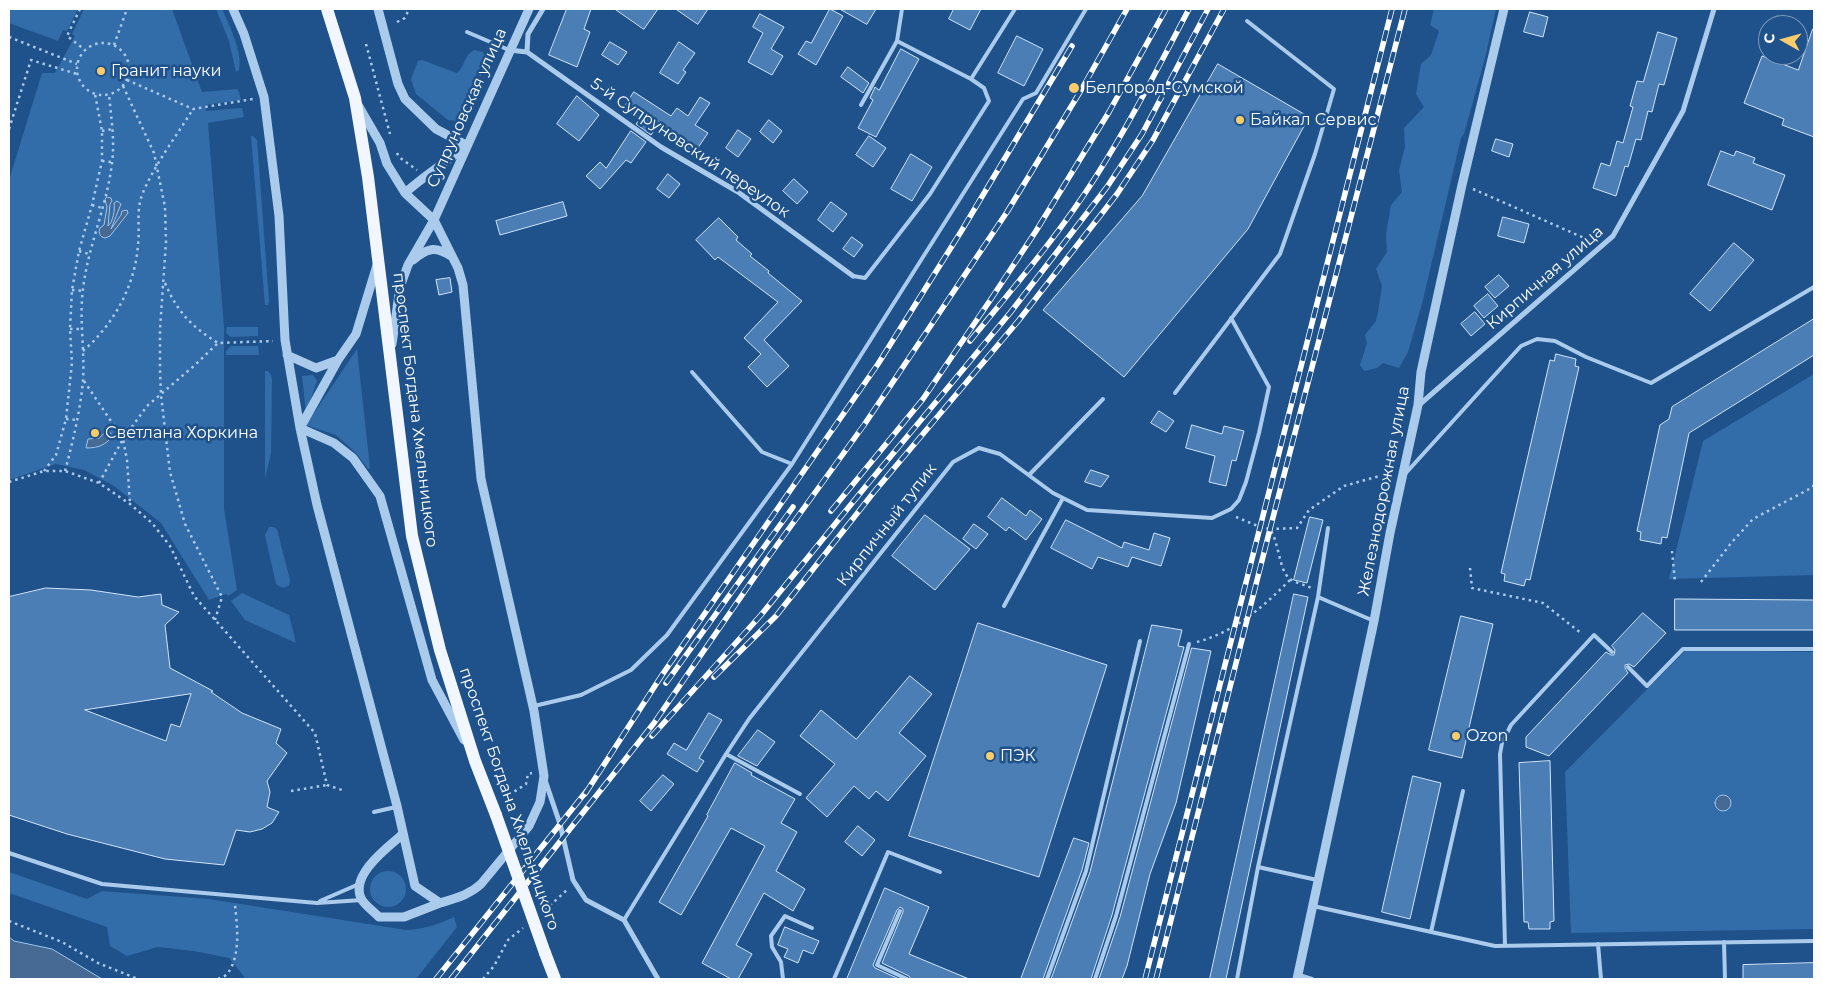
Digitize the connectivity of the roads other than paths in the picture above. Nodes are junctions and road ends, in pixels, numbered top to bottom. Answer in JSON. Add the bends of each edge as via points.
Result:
{"nodes":[{"id":1,"x":233,"y":9,"type":"edge"},
{"id":2,"x":327,"y":9,"type":"edge"},
{"id":3,"x":378,"y":9,"type":"edge"},
{"id":4,"x":528,"y":9,"type":"edge"},
{"id":5,"x":542,"y":9,"type":"edge"},
{"id":6,"x":902,"y":9,"type":"edge"},
{"id":7,"x":1015,"y":9,"type":"edge"},
{"id":8,"x":1086,"y":9,"type":"edge"},
{"id":9,"x":1504,"y":9,"type":"edge"},
{"id":10,"x":1714,"y":9,"type":"edge"},
{"id":11,"x":1247,"y":21,"type":"dead end"},
{"id":12,"x":467,"y":32,"type":"dead end"},
{"id":13,"x":896,"y":41,"type":"junction"},
{"id":14,"x":509,"y":50,"type":"junction"},
{"id":15,"x":527,"y":52,"type":"junction"},
{"id":16,"x":970,"y":80,"type":"junction"},
{"id":17,"x":355,"y":98,"type":"junction"},
{"id":18,"x":861,"y":104,"type":"dead end"},
{"id":19,"x":466,"y":145,"type":"junction"},
{"id":20,"x":405,"y":193,"type":"junction"},
{"id":21,"x":434,"y":220,"type":"junction"},
{"id":22,"x":452,"y":257,"type":"junction"},
{"id":23,"x":379,"y":258,"type":"junction"},
{"id":24,"x":408,"y":265,"type":"junction"},
{"id":25,"x":853,"y":276,"type":"joint"},
{"id":26,"x":1814,"y":287,"type":"edge"},
{"id":27,"x":1231,"y":318,"type":"junction"},
{"id":28,"x":287,"y":355,"type":"junction"},
{"id":29,"x":390,"y":359,"type":"junction"},
{"id":30,"x":338,"y":360,"type":"junction"},
{"id":31,"x":692,"y":372,"type":"dead end"},
{"id":32,"x":1175,"y":393,"type":"dead end"},
{"id":33,"x":1103,"y":399,"type":"dead end"},
{"id":34,"x":1418,"y":405,"type":"junction"},
{"id":35,"x":300,"y":428,"type":"junction"},
{"id":36,"x":792,"y":464,"type":"junction"},
{"id":37,"x":1029,"y":475,"type":"junction"},
{"id":38,"x":1402,"y":478,"type":"junction"},
{"id":39,"x":1063,"y":498,"type":"junction"},
{"id":40,"x":1328,"y":528,"type":"dead end"},
{"id":41,"x":1318,"y":597,"type":"junction"},
{"id":42,"x":1004,"y":606,"type":"dead end"},
{"id":43,"x":1374,"y":621,"type":"junction"},
{"id":44,"x":1140,"y":641,"type":"dead end"},
{"id":45,"x":1189,"y":644,"type":"road end"},
{"id":46,"x":1814,"y":649,"type":"edge"},
{"id":47,"x":1612,"y":652,"type":"dead end"},
{"id":48,"x":1628,"y":667,"type":"dead end"},
{"id":49,"x":533,"y":706,"type":"junction"},
{"id":50,"x":726,"y":754,"type":"junction"},
{"id":51,"x":475,"y":761,"type":"junction"},
{"id":52,"x":544,"y":776,"type":"junction"},
{"id":53,"x":1463,"y":790,"type":"dead end"},
{"id":54,"x":800,"y":794,"type":"dead end"},
{"id":55,"x":397,"y":806,"type":"junction"},
{"id":56,"x":374,"y":812,"type":"dead end"},
{"id":57,"x":403,"y":834,"type":"junction"},
{"id":58,"x":9,"y":853,"type":"edge"},
{"id":59,"x":1258,"y":867,"type":"junction"},
{"id":60,"x":940,"y":872,"type":"dead end"},
{"id":61,"x":1320,"y":880,"type":"junction"},
{"id":62,"x":359,"y":884,"type":"junction"},
{"id":63,"x":362,"y":900,"type":"junction"},
{"id":64,"x":318,"y":903,"type":"junction"},
{"id":65,"x":440,"y":903,"type":"junction"},
{"id":66,"x":1313,"y":906,"type":"junction"},
{"id":67,"x":900,"y":911,"type":"dead end"},
{"id":68,"x":624,"y":920,"type":"junction"},
{"id":69,"x":812,"y":928,"type":"dead end"},
{"id":70,"x":1431,"y":932,"type":"junction"},
{"id":71,"x":1814,"y":941,"type":"edge"},
{"id":72,"x":1724,"y":942,"type":"junction"},
{"id":73,"x":1598,"y":944,"type":"junction"},
{"id":74,"x":1505,"y":946,"type":"junction"},
{"id":75,"x":1298,"y":977,"type":"edge"},
{"id":76,"x":555,"y":979,"type":"edge"},
{"id":77,"x":658,"y":979,"type":"edge"},
{"id":78,"x":783,"y":979,"type":"edge"},
{"id":79,"x":834,"y":979,"type":"edge"},
{"id":80,"x":907,"y":979,"type":"edge"},
{"id":81,"x":1047,"y":979,"type":"edge"},
{"id":82,"x":1095,"y":979,"type":"edge"},
{"id":83,"x":1237,"y":979,"type":"edge"},
{"id":84,"x":1312,"y":979,"type":"edge"},
{"id":85,"x":1601,"y":979,"type":"edge"},
{"id":86,"x":1725,"y":979,"type":"edge"}],
"edges":[{"from":1,"to":28,"type":"street","via":[[264,97],[279,216]]},
{"from":2,"to":17,"type":"main road","name":"проспект Богдана Хмельницкого"},
{"from":3,"to":19,"type":"street","via":[[405,99],[436,129]]},
{"from":4,"to":14,"type":"street","name":"Супруновская улица"},
{"from":5,"to":15,"type":"street","via":[[528,34]]},
{"from":6,"to":13,"type":"lane"},
{"from":7,"to":16,"type":"lane"},
{"from":8,"to":36,"type":"lane","via":[[1036,93],[1023,99]]},
{"from":9,"to":34,"type":"street","name":"Железнодорожная улица","via":[[1421,372]]},
{"from":10,"to":34,"type":"street","name":"Кирпичная улица","via":[[1683,111],[1613,236]]},
{"from":11,"to":27,"type":"lane","via":[[1334,89],[1280,254]]},
{"from":12,"to":14,"type":"lane"},
{"from":13,"to":16,"type":"lane"},
{"from":13,"to":18,"type":"lane"},
{"from":14,"to":15,"type":"street","name":"5-й Супруновский переулок"},
{"from":14,"to":19,"type":"street","name":"Супруновская улица"},
{"from":15,"to":25,"type":"street","name":"5-й Супруновский переулок","via":[[661,148],[738,192]]},
{"from":16,"to":25,"type":"lane","via":[[984,88],[989,101],[930,194],[866,278]]},
{"from":17,"to":20,"type":"street"},
{"from":17,"to":23,"type":"main road","name":"проспект Богдана Хмельницкого"},
{"from":19,"to":20,"type":"street"},
{"from":19,"to":21,"type":"street","name":"Супруновская улица"},
{"from":20,"to":21,"type":"street"},
{"from":21,"to":22,"type":"street"},
{"from":21,"to":24,"type":"street","name":"Супруновская улица"},
{"from":22,"to":24,"type":"street","via":[[444,252],[423,251]]},
{"from":22,"to":49,"type":"street","via":[[464,294],[481,479]]},
{"from":23,"to":29,"type":"main road","name":"проспект Богдана Хмельницкого"},
{"from":23,"to":30,"type":"street","via":[[356,334]]},
{"from":24,"to":29,"type":"street","name":"Супруновская улица","via":[[400,287]]},
{"from":26,"to":38,"type":"lane","via":[[1651,383],[1555,341],[1537,340],[1521,346]]},
{"from":27,"to":32,"type":"lane"},
{"from":27,"to":39,"type":"lane","name":"Кирпичный тупик","via":[[1269,387],[1246,482],[1239,500],[1231,509],[1212,518],[1087,510]]},
{"from":28,"to":30,"type":"street","via":[[316,368]]},
{"from":28,"to":35,"type":"street"},
{"from":29,"to":51,"type":"main road","name":"проспект Богдана Хмельницкого","via":[[412,536],[440,650]]},
{"from":30,"to":35,"type":"street"},
{"from":31,"to":36,"type":"lane","via":[[762,452]]},
{"from":33,"to":37,"type":"lane"},
{"from":34,"to":38,"type":"street","name":"Железнодорожная улица"},
{"from":35,"to":51,"type":"street","via":[[334,443],[353,458],[380,496],[432,680]]},
{"from":35,"to":55,"type":"street","via":[[317,505]]},
{"from":36,"to":49,"type":"lane","via":[[667,636],[631,670],[581,695]]},
{"from":37,"to":39,"type":"lane","name":"Кирпичный тупик"},
{"from":37,"to":50,"type":"lane","name":"Кирпичный тупик","via":[[1000,454],[979,448],[953,462],[749,719]]},
{"from":38,"to":43,"type":"street","name":"Железнодорожная улица"},
{"from":39,"to":42,"type":"lane"},
{"from":40,"to":41,"type":"lane"},
{"from":41,"to":43,"type":"lane"},
{"from":41,"to":59,"type":"lane"},
{"from":43,"to":61,"type":"street","name":"Железнодорожная улица"},
{"from":44,"to":81,"type":"lane","via":[[1086,871]]},
{"from":45,"to":82,"type":"lane","via":[[1116,916]]},
{"from":46,"to":48,"type":"lane","via":[[1683,649],[1647,686]]},
{"from":47,"to":74,"type":"lane","via":[[1594,635],[1511,725],[1502,743]]},
{"from":49,"to":52,"type":"street"},
{"from":50,"to":54,"type":"lane"},
{"from":50,"to":68,"type":"lane","name":"Кирпичный тупик"},
{"from":51,"to":76,"type":"main road","name":"проспект Богдана Хмельницкого","bridge":true},
{"from":52,"to":65,"type":"street","via":[[540,802],[529,826],[481,884],[463,896]]},
{"from":52,"to":68,"type":"street","via":[[560,824],[573,880],[586,900]]},
{"from":53,"to":70,"type":"lane"},
{"from":55,"to":56,"type":"lane"},
{"from":55,"to":57,"type":"street"},
{"from":57,"to":62,"type":"street","via":[[370,863]]},
{"from":57,"to":65,"type":"street","via":[[415,886]]},
{"from":58,"to":64,"type":"lane","via":[[102,884]]},
{"from":59,"to":61,"type":"lane"},
{"from":59,"to":83,"type":"lane"},
{"from":60,"to":79,"type":"lane","via":[[888,852]]},
{"from":61,"to":66,"type":"street","name":"Железнодорожная улица"},
{"from":62,"to":63,"type":"street"},
{"from":62,"to":64,"type":"lane"},
{"from":63,"to":64,"type":"lane"},
{"from":63,"to":65,"type":"street","via":[[379,917],[404,917]]},
{"from":66,"to":70,"type":"lane"},
{"from":66,"to":75,"type":"street","name":"Железнодорожная улица"},
{"from":67,"to":80,"type":"lane","via":[[877,965]]},
{"from":68,"to":77,"type":"street"},
{"from":69,"to":78,"type":"lane","via":[[784,916],[771,936],[772,947],[781,962]]},
{"from":70,"to":74,"type":"lane"},
{"from":71,"to":72,"type":"lane"},
{"from":72,"to":73,"type":"lane"},
{"from":72,"to":86,"type":"lane"},
{"from":73,"to":74,"type":"lane"},
{"from":73,"to":85,"type":"lane"},
{"from":75,"to":84,"type":"lane"}]}
